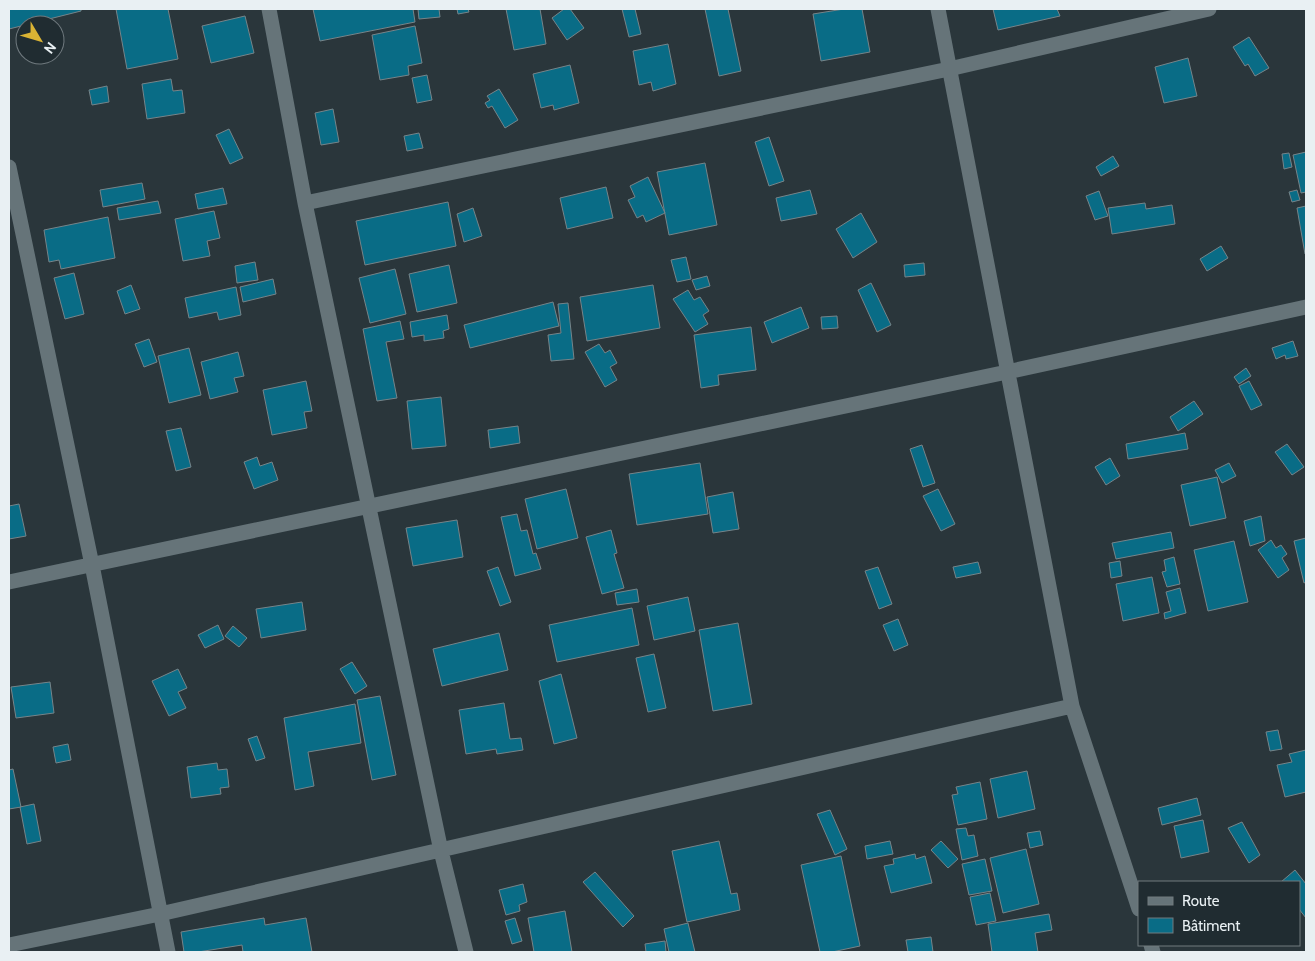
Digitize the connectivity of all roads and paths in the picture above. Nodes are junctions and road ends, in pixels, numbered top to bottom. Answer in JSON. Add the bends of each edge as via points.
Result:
{"nodes":[{"id":1,"x":269,"y":9,"type":"edge"},
{"id":2,"x":938,"y":9,"type":"edge"},
{"id":3,"x":1209,"y":9,"type":"edge"},
{"id":4,"x":949,"y":69,"type":"junction"},
{"id":5,"x":9,"y":167,"type":"edge"},
{"id":6,"x":306,"y":203,"type":"junction"},
{"id":7,"x":1306,"y":307,"type":"edge"},
{"id":8,"x":1008,"y":372,"type":"junction"},
{"id":9,"x":370,"y":505,"type":"junction"},
{"id":10,"x":92,"y":564,"type":"junction"},
{"id":11,"x":9,"y":582,"type":"edge"},
{"id":12,"x":1072,"y":706,"type":"junction"},
{"id":13,"x":440,"y":851,"type":"junction"},
{"id":14,"x":1138,"y":906,"type":"edge"},
{"id":15,"x":160,"y":914,"type":"junction"},
{"id":16,"x":9,"y":945,"type":"edge"},
{"id":17,"x":168,"y":952,"type":"edge"},
{"id":18,"x":466,"y":952,"type":"edge"}],
"edges":[{"from":1,"to":6,"type":"street"},
{"from":2,"to":4,"type":"street"},
{"from":3,"to":4,"type":"street"},
{"from":4,"to":6,"type":"street"},
{"from":4,"to":8,"type":"street"},
{"from":5,"to":10,"type":"street"},
{"from":6,"to":9,"type":"street"},
{"from":7,"to":8,"type":"street"},
{"from":8,"to":9,"type":"street"},
{"from":8,"to":12,"type":"street"},
{"from":9,"to":10,"type":"street"},
{"from":9,"to":13,"type":"street"},
{"from":10,"to":11,"type":"street"},
{"from":10,"to":15,"type":"street"},
{"from":12,"to":13,"type":"street"},
{"from":12,"to":14,"type":"street"},
{"from":13,"to":15,"type":"street"},
{"from":13,"to":18,"type":"street"},
{"from":15,"to":16,"type":"street"},
{"from":15,"to":17,"type":"street"}]}
